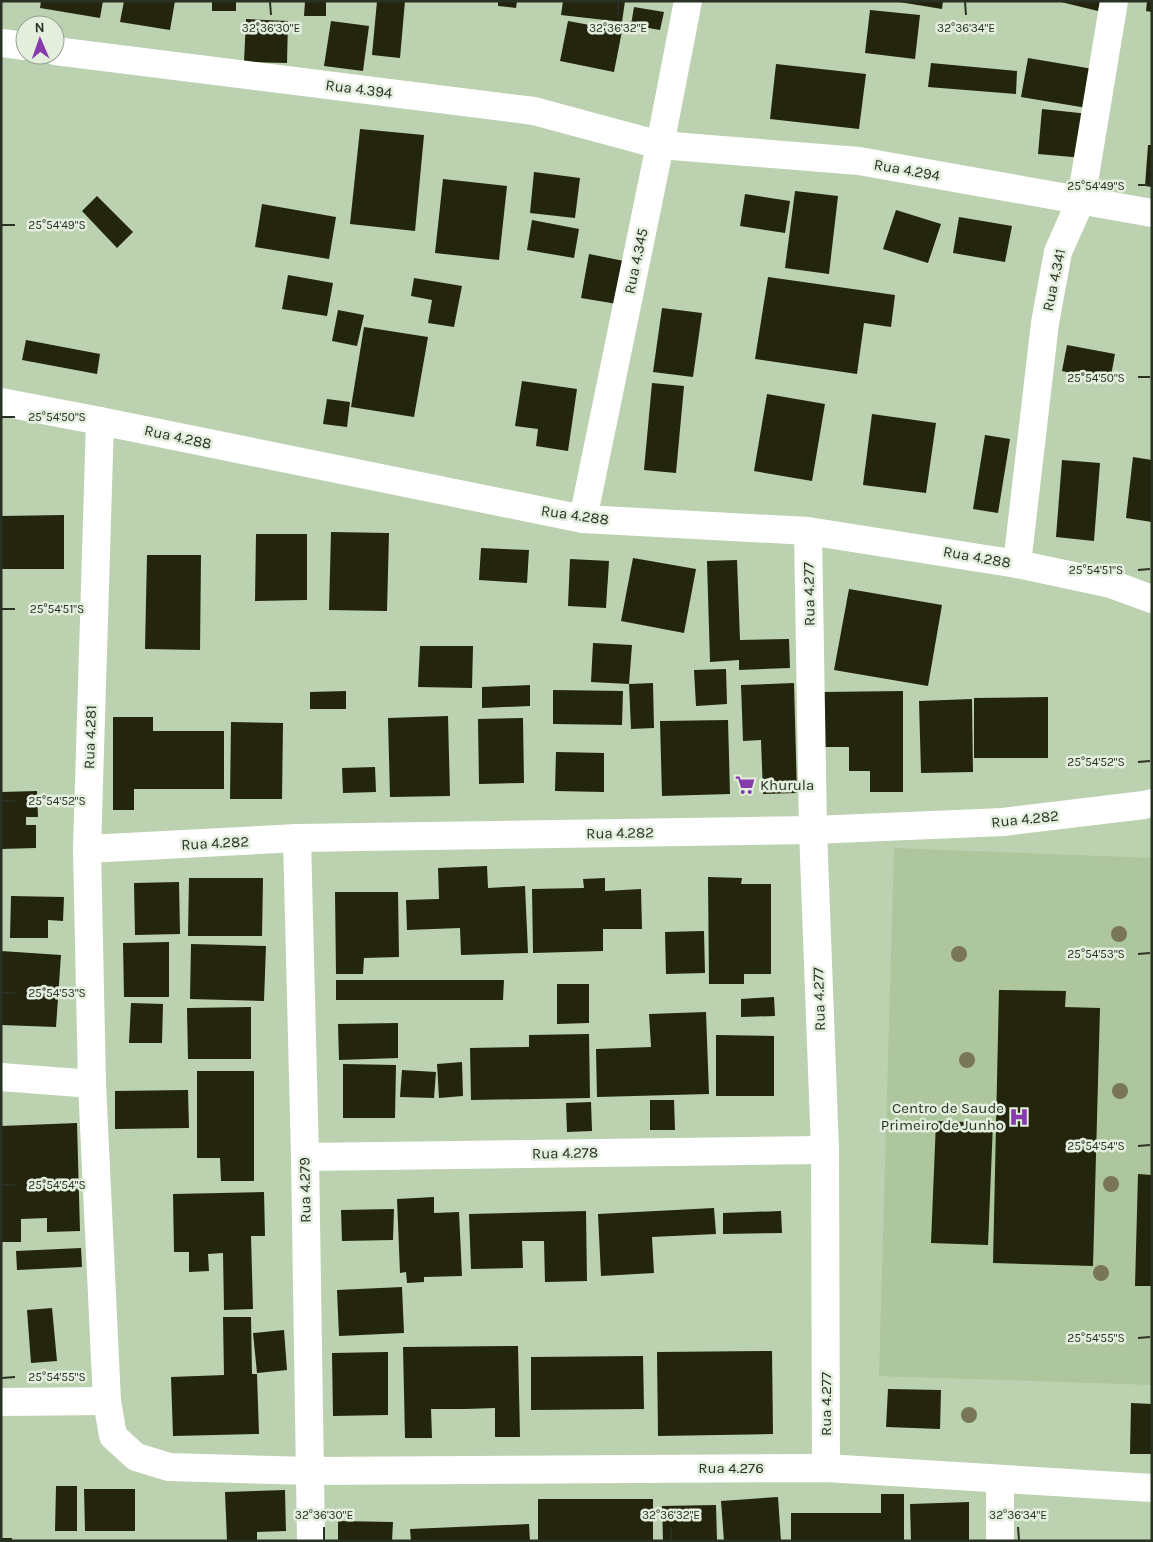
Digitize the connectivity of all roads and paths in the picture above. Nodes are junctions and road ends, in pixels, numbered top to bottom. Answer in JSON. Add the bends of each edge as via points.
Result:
{"nodes":[{"id":1,"x":688,"y":1,"type":"edge"},
{"id":2,"x":1114,"y":1,"type":"edge"},
{"id":3,"x":1,"y":43,"type":"edge"},
{"id":4,"x":15,"y":45,"type":"edge"},
{"id":5,"x":65,"y":52,"type":"edge"},
{"id":6,"x":660,"y":145,"type":"junction"},
{"id":7,"x":1081,"y":200,"type":"junction"},
{"id":8,"x":1152,"y":213,"type":"edge"},
{"id":9,"x":1,"y":402,"type":"edge"},
{"id":10,"x":100,"y":421,"type":"junction"},
{"id":11,"x":583,"y":519,"type":"junction"},
{"id":12,"x":808,"y":531,"type":"junction"},
{"id":13,"x":1017,"y":564,"type":"junction"},
{"id":14,"x":1152,"y":599,"type":"edge"},
{"id":15,"x":1152,"y":803,"type":"edge"},
{"id":16,"x":813,"y":830,"type":"junction"},
{"id":17,"x":297,"y":838,"type":"junction"},
{"id":18,"x":87,"y":849,"type":"junction"},
{"id":19,"x":1,"y":1077,"type":"edge"},
{"id":20,"x":92,"y":1084,"type":"junction"},
{"id":21,"x":825,"y":1150,"type":"junction"},
{"id":22,"x":305,"y":1157,"type":"junction"},
{"id":23,"x":107,"y":1401,"type":"junction"},
{"id":24,"x":1,"y":1402,"type":"edge"},
{"id":25,"x":826,"y":1468,"type":"junction"},
{"id":26,"x":310,"y":1471,"type":"junction"},
{"id":27,"x":1000,"y":1479,"type":"junction"},
{"id":28,"x":1152,"y":1488,"type":"edge"},
{"id":29,"x":310,"y":1541,"type":"edge"},
{"id":30,"x":1000,"y":1541,"type":"edge"}],
"edges":[{"from":1,"to":6,"type":"street","name":"Rua 4.345"},
{"from":2,"to":7,"type":"street","name":"Rua 4.341"},
{"from":3,"to":4,"type":"street"},
{"from":5,"to":6,"type":"street","name":"Rua 4.394","via":[[534,111]]},
{"from":6,"to":7,"type":"street","name":"Rua 4.294","via":[[859,161]]},
{"from":6,"to":11,"type":"street","name":"Rua 4.345"},
{"from":7,"to":8,"type":"street","name":"Rua 4.294"},
{"from":7,"to":13,"type":"street","name":"Rua 4.341","via":[[1058,252],[1045,323]]},
{"from":9,"to":10,"type":"street","name":"Rua 4.288"},
{"from":10,"to":11,"type":"street","name":"Rua 4.288"},
{"from":10,"to":18,"type":"street","name":"Rua 4.281"},
{"from":11,"to":12,"type":"street","name":"Rua 4.288"},
{"from":12,"to":13,"type":"street","name":"Rua 4.288"},
{"from":12,"to":16,"type":"street","name":"Rua 4.277"},
{"from":13,"to":14,"type":"street","name":"Rua 4.288","via":[[1111,584]]},
{"from":15,"to":16,"type":"street","name":"Rua 4.282","via":[[1003,822]]},
{"from":16,"to":17,"type":"street","name":"Rua 4.282"},
{"from":16,"to":21,"type":"street","name":"Rua 4.277"},
{"from":17,"to":18,"type":"street","name":"Rua 4.282"},
{"from":17,"to":22,"type":"street","name":"Rua 4.279"},
{"from":18,"to":20,"type":"street","name":"Rua 4.281"},
{"from":19,"to":20,"type":"street"},
{"from":20,"to":23,"type":"street","name":"Rua 4.281"},
{"from":21,"to":22,"type":"street","name":"Rua 4.278"},
{"from":21,"to":25,"type":"street","name":"Rua 4.277"},
{"from":22,"to":26,"type":"street","name":"Rua 4.279"},
{"from":23,"to":24,"type":"street"},
{"from":23,"to":26,"type":"street","name":"Rua 4.276","via":[[113,1436],[136,1457],[169,1467]]},
{"from":25,"to":26,"type":"street","name":"Rua 4.276"},
{"from":25,"to":27,"type":"street","name":"Rua 4.276"},
{"from":26,"to":29,"type":"street","name":"Rua 4.279"},
{"from":27,"to":28,"type":"street","name":"Rua 4.276"},
{"from":27,"to":30,"type":"street"}]}
